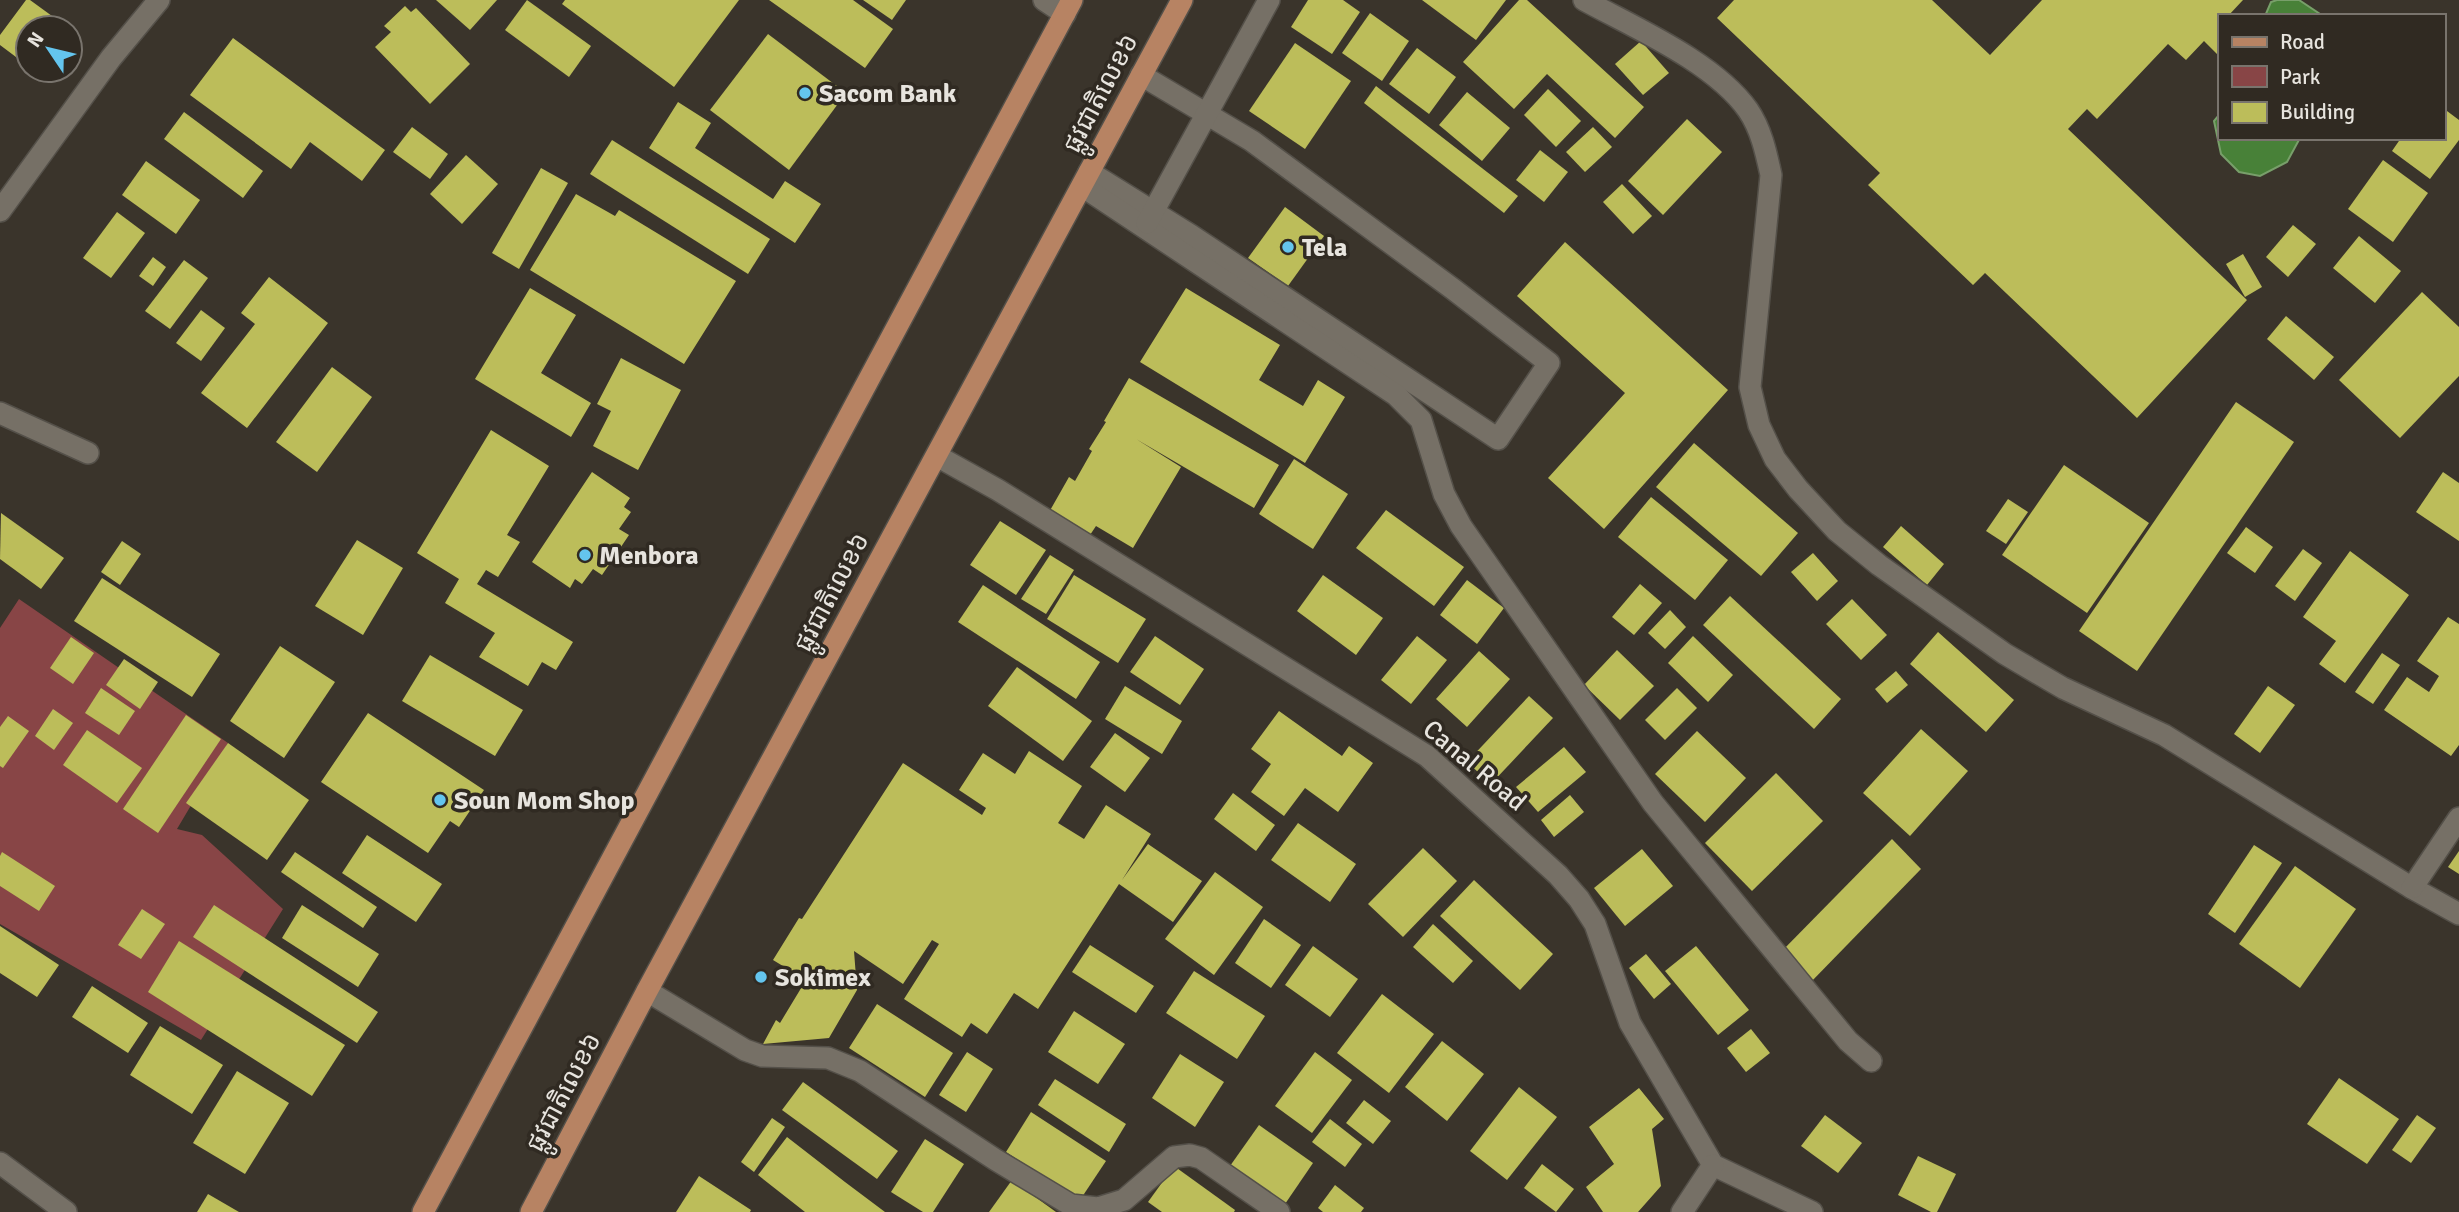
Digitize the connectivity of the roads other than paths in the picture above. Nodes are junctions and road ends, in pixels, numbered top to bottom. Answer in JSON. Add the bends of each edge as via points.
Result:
{"nodes":[{"id":1,"x":159,"y":0,"type":"edge"},
{"id":2,"x":1044,"y":0,"type":"edge"},
{"id":3,"x":1182,"y":0,"type":"edge"},
{"id":4,"x":1269,"y":0,"type":"edge"},
{"id":5,"x":1584,"y":0,"type":"edge"},
{"id":6,"x":1068,"y":7,"type":"edge"},
{"id":7,"x":1142,"y":75,"type":"junction"},
{"id":8,"x":1207,"y":114,"type":"junction"},
{"id":9,"x":1085,"y":179,"type":"junction"},
{"id":10,"x":0,"y":211,"type":"edge"},
{"id":11,"x":1149,"y":219,"type":"junction"},
{"id":12,"x":0,"y":413,"type":"edge"},
{"id":13,"x":88,"y":453,"type":"dead end"},
{"id":14,"x":937,"y":456,"type":"junction"},
{"id":15,"x":2459,"y":818,"type":"edge"},
{"id":16,"x":2412,"y":888,"type":"junction"},
{"id":17,"x":2459,"y":914,"type":"edge"},
{"id":18,"x":648,"y":991,"type":"junction"},
{"id":19,"x":1871,"y":1062,"type":"dead end"},
{"id":20,"x":0,"y":1163,"type":"edge"},
{"id":21,"x":1713,"y":1165,"type":"junction"},
{"id":22,"x":1124,"y":1206,"type":"edge"},
{"id":23,"x":66,"y":1212,"type":"edge"},
{"id":24,"x":423,"y":1212,"type":"edge"},
{"id":25,"x":531,"y":1212,"type":"edge"},
{"id":26,"x":1279,"y":1212,"type":"edge"},
{"id":27,"x":1682,"y":1212,"type":"edge"},
{"id":28,"x":1812,"y":1212,"type":"edge"}],
"edges":[{"from":1,"to":10,"type":"street"},
{"from":2,"to":6,"type":"street"},
{"from":3,"to":7,"type":"main road","name":"ផ្លូវជាតិលេខ៦"},
{"from":4,"to":8,"type":"street"},
{"from":5,"to":16,"type":"street","via":[[1704,67],[1748,110],[1764,142],[1771,175],[1750,387],[1759,425],[1775,459],[1837,531],[2005,654],[2063,688],[2164,735]]},
{"from":6,"to":24,"type":"main road"},
{"from":7,"to":8,"type":"street"},
{"from":7,"to":9,"type":"main road","name":"ផ្លូវជាតិលេខ៦"},
{"from":8,"to":11,"type":"street"},
{"from":8,"to":11,"type":"street","via":[[1251,141],[1549,363],[1499,439]]},
{"from":9,"to":11,"type":"street"},
{"from":9,"to":14,"type":"main road","name":"ផ្លូវជាតិលេខ៦"},
{"from":11,"to":19,"type":"street","via":[[1396,395],[1421,420],[1444,494],[1461,526],[1653,803],[1848,1041]]},
{"from":12,"to":13,"type":"street"},
{"from":14,"to":18,"type":"main road","name":"ផ្លូវជាតិលេខ៦"},
{"from":14,"to":21,"type":"street","name":"Canal Road","via":[[1427,756],[1459,783],[1579,899],[1595,924],[1630,1023]]},
{"from":15,"to":16,"type":"street"},
{"from":16,"to":17,"type":"street"},
{"from":18,"to":22,"type":"street","via":[[745,1050],[762,1056],[828,1058],[860,1071],[1071,1205]]},
{"from":18,"to":25,"type":"main road","name":"ផ្លូវជាតិលេខ៦"},
{"from":20,"to":23,"type":"street"},
{"from":21,"to":27,"type":"street"},
{"from":21,"to":28,"type":"street"},
{"from":22,"to":26,"type":"street","via":[[1174,1157],[1190,1155]]}]}
